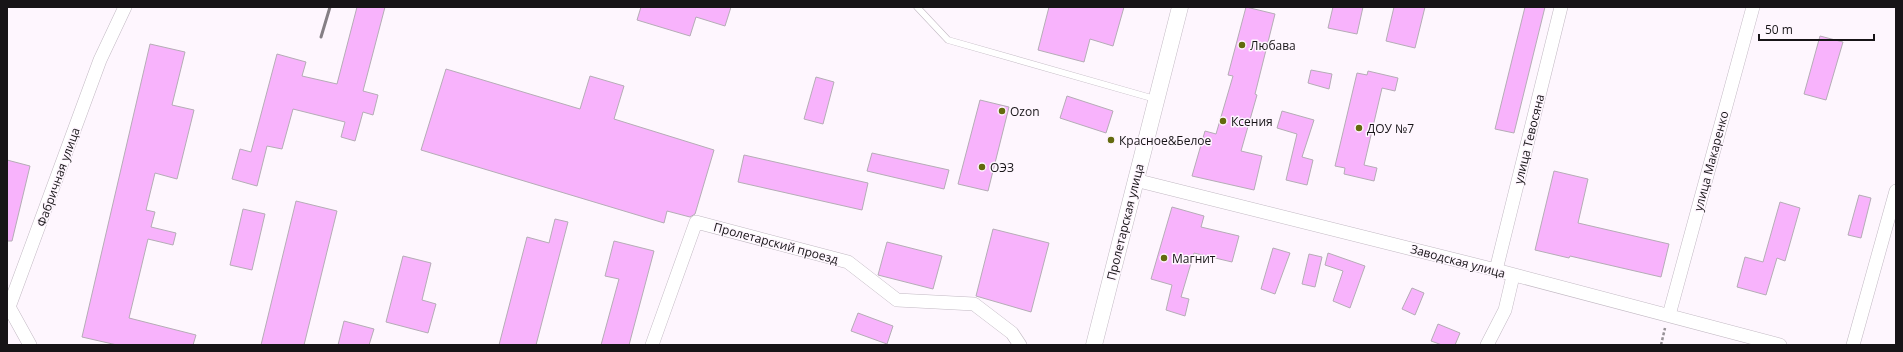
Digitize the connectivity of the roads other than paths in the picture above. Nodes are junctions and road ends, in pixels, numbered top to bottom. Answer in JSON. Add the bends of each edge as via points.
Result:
{"nodes":[{"id":1,"x":125,"y":7,"type":"edge"},
{"id":2,"x":917,"y":7,"type":"edge"},
{"id":3,"x":1180,"y":7,"type":"edge"},
{"id":4,"x":1562,"y":7,"type":"edge"},
{"id":5,"x":1753,"y":7,"type":"edge"},
{"id":6,"x":1156,"y":100,"type":"junction"},
{"id":7,"x":1135,"y":180,"type":"junction"},
{"id":8,"x":1896,"y":191,"type":"edge"},
{"id":9,"x":1496,"y":270,"type":"junction"},
{"id":10,"x":1513,"y":276,"type":"junction"},
{"id":11,"x":1669,"y":315,"type":"junction"},
{"id":12,"x":30,"y":345,"type":"edge"},
{"id":13,"x":652,"y":345,"type":"edge"},
{"id":14,"x":1020,"y":345,"type":"edge"},
{"id":15,"x":1094,"y":345,"type":"edge"},
{"id":16,"x":1487,"y":345,"type":"edge"},
{"id":17,"x":1780,"y":345,"type":"edge"},
{"id":18,"x":1853,"y":345,"type":"edge"}],
"edges":[{"from":1,"to":12,"type":"street","name":"Фабричная улица","via":[[100,60],[9,307]]},
{"from":2,"to":6,"type":"lane","via":[[948,40]]},
{"from":3,"to":6,"type":"street","name":"Пролетарская улица"},
{"from":4,"to":9,"type":"street","name":"улица Тевосяна"},
{"from":5,"to":11,"type":"street","name":"улица Макаренко"},
{"from":6,"to":7,"type":"street","name":"Пролетарская улица"},
{"from":7,"to":9,"type":"street","name":"Заводская улица"},
{"from":7,"to":15,"type":"street","name":"Пролетарская улица"},
{"from":8,"to":18,"type":"street"},
{"from":9,"to":10,"type":"street","name":"Заводская улица"},
{"from":10,"to":11,"type":"street","name":"Заводская улица"},
{"from":10,"to":16,"type":"street","via":[[1505,310]]},
{"from":11,"to":17,"type":"street","name":"Заводская улица"},
{"from":13,"to":14,"type":"street","name":"Пролетарский проезд","via":[[696,222],[848,262],[897,300],[974,304],[1012,333]]}]}
